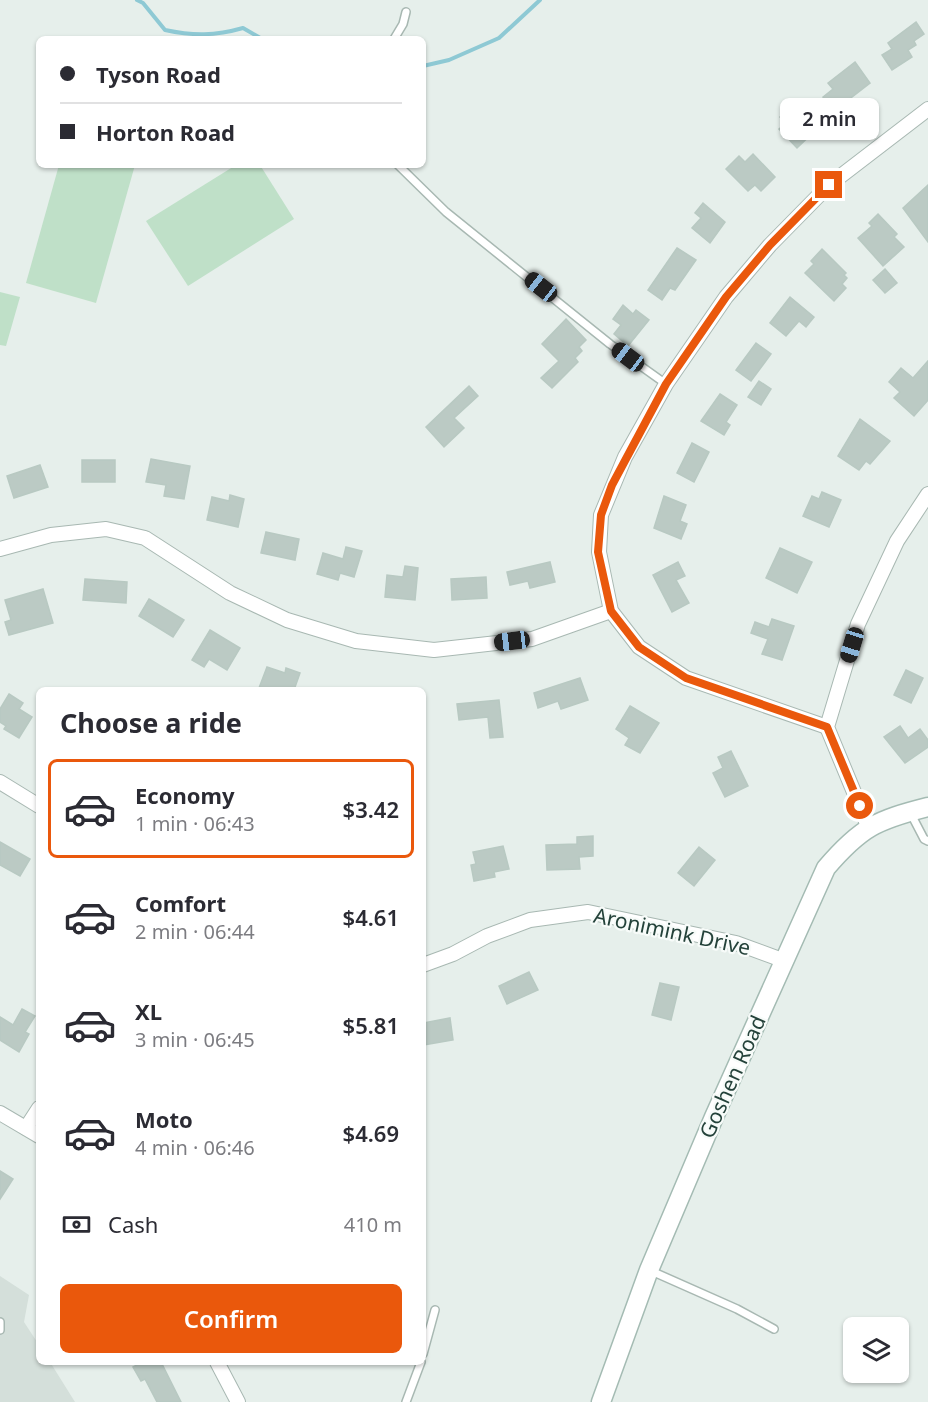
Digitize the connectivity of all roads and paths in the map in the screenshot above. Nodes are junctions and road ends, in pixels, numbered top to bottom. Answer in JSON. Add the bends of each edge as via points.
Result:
{"nodes":[{"id":1,"x":406,"y":12,"type":"dead end"},
{"id":2,"x":396,"y":36,"type":"edge"},
{"id":3,"x":928,"y":109,"type":"edge"},
{"id":4,"x":401,"y":168,"type":"edge"},
{"id":5,"x":666,"y":384,"type":"junction"},
{"id":6,"x":928,"y":494,"type":"edge"},
{"id":7,"x":0,"y":549,"type":"edge"},
{"id":8,"x":611,"y":611,"type":"junction"},
{"id":9,"x":827,"y":727,"type":"junction"},
{"id":10,"x":0,"y":782,"type":"edge"},
{"id":11,"x":36,"y":804,"type":"edge"},
{"id":12,"x":923,"y":808,"type":"edge"},
{"id":13,"x":868,"y":826,"type":"junction"},
{"id":14,"x":928,"y":841,"type":"edge"},
{"id":15,"x":785,"y":961,"type":"junction"},
{"id":16,"x":426,"y":964,"type":"edge"},
{"id":17,"x":0,"y":1113,"type":"edge"},
{"id":18,"x":36,"y":1113,"type":"edge"},
{"id":19,"x":26,"y":1128,"type":"junction"},
{"id":20,"x":36,"y":1134,"type":"edge"},
{"id":21,"x":649,"y":1270,"type":"junction"},
{"id":22,"x":435,"y":1310,"type":"dead end"},
{"id":23,"x":0,"y":1322,"type":"edge"},
{"id":24,"x":774,"y":1329,"type":"dead end"},
{"id":25,"x":0,"y":1330,"type":"edge"},
{"id":26,"x":426,"y":1343,"type":"edge"},
{"id":27,"x":219,"y":1365,"type":"edge"},
{"id":28,"x":420,"y":1365,"type":"edge"},
{"id":29,"x":238,"y":1402,"type":"edge"},
{"id":30,"x":406,"y":1402,"type":"edge"},
{"id":31,"x":601,"y":1402,"type":"edge"}],
"edges":[{"from":1,"to":2,"type":"lane"},
{"from":3,"to":5,"type":"street","via":[[829,185],[770,245],[726,297]]},
{"from":4,"to":5,"type":"lane","via":[[446,212]]},
{"from":5,"to":8,"type":"street","via":[[625,457],[601,515],[598,552]]},
{"from":6,"to":9,"type":"street","via":[[897,541],[858,624]]},
{"from":7,"to":8,"type":"street","via":[[51,535],[106,529],[145,538],[230,593],[287,620],[356,641],[434,650],[532,639]]},
{"from":8,"to":9,"type":"street","via":[[639,647],[686,678]]},
{"from":9,"to":13,"type":"street"},
{"from":10,"to":11,"type":"street"},
{"from":12,"to":13,"type":"street","name":"Goshen Road"},
{"from":12,"to":14,"type":"lane","via":[[924,839]]},
{"from":13,"to":15,"type":"street","name":"Goshen Road","via":[[826,868]]},
{"from":15,"to":16,"type":"street","name":"Aronimink Drive","via":[[736,944],[588,912],[530,920]]},
{"from":15,"to":21,"type":"street","name":"Goshen Road"},
{"from":17,"to":19,"type":"street"},
{"from":18,"to":19,"type":"street"},
{"from":19,"to":20,"type":"street"},
{"from":21,"to":24,"type":"lane"},
{"from":21,"to":31,"type":"street","name":"Goshen Road"},
{"from":22,"to":26,"type":"lane"},
{"from":23,"to":25,"type":"lane"},
{"from":27,"to":29,"type":"street"},
{"from":28,"to":30,"type":"lane"}]}
